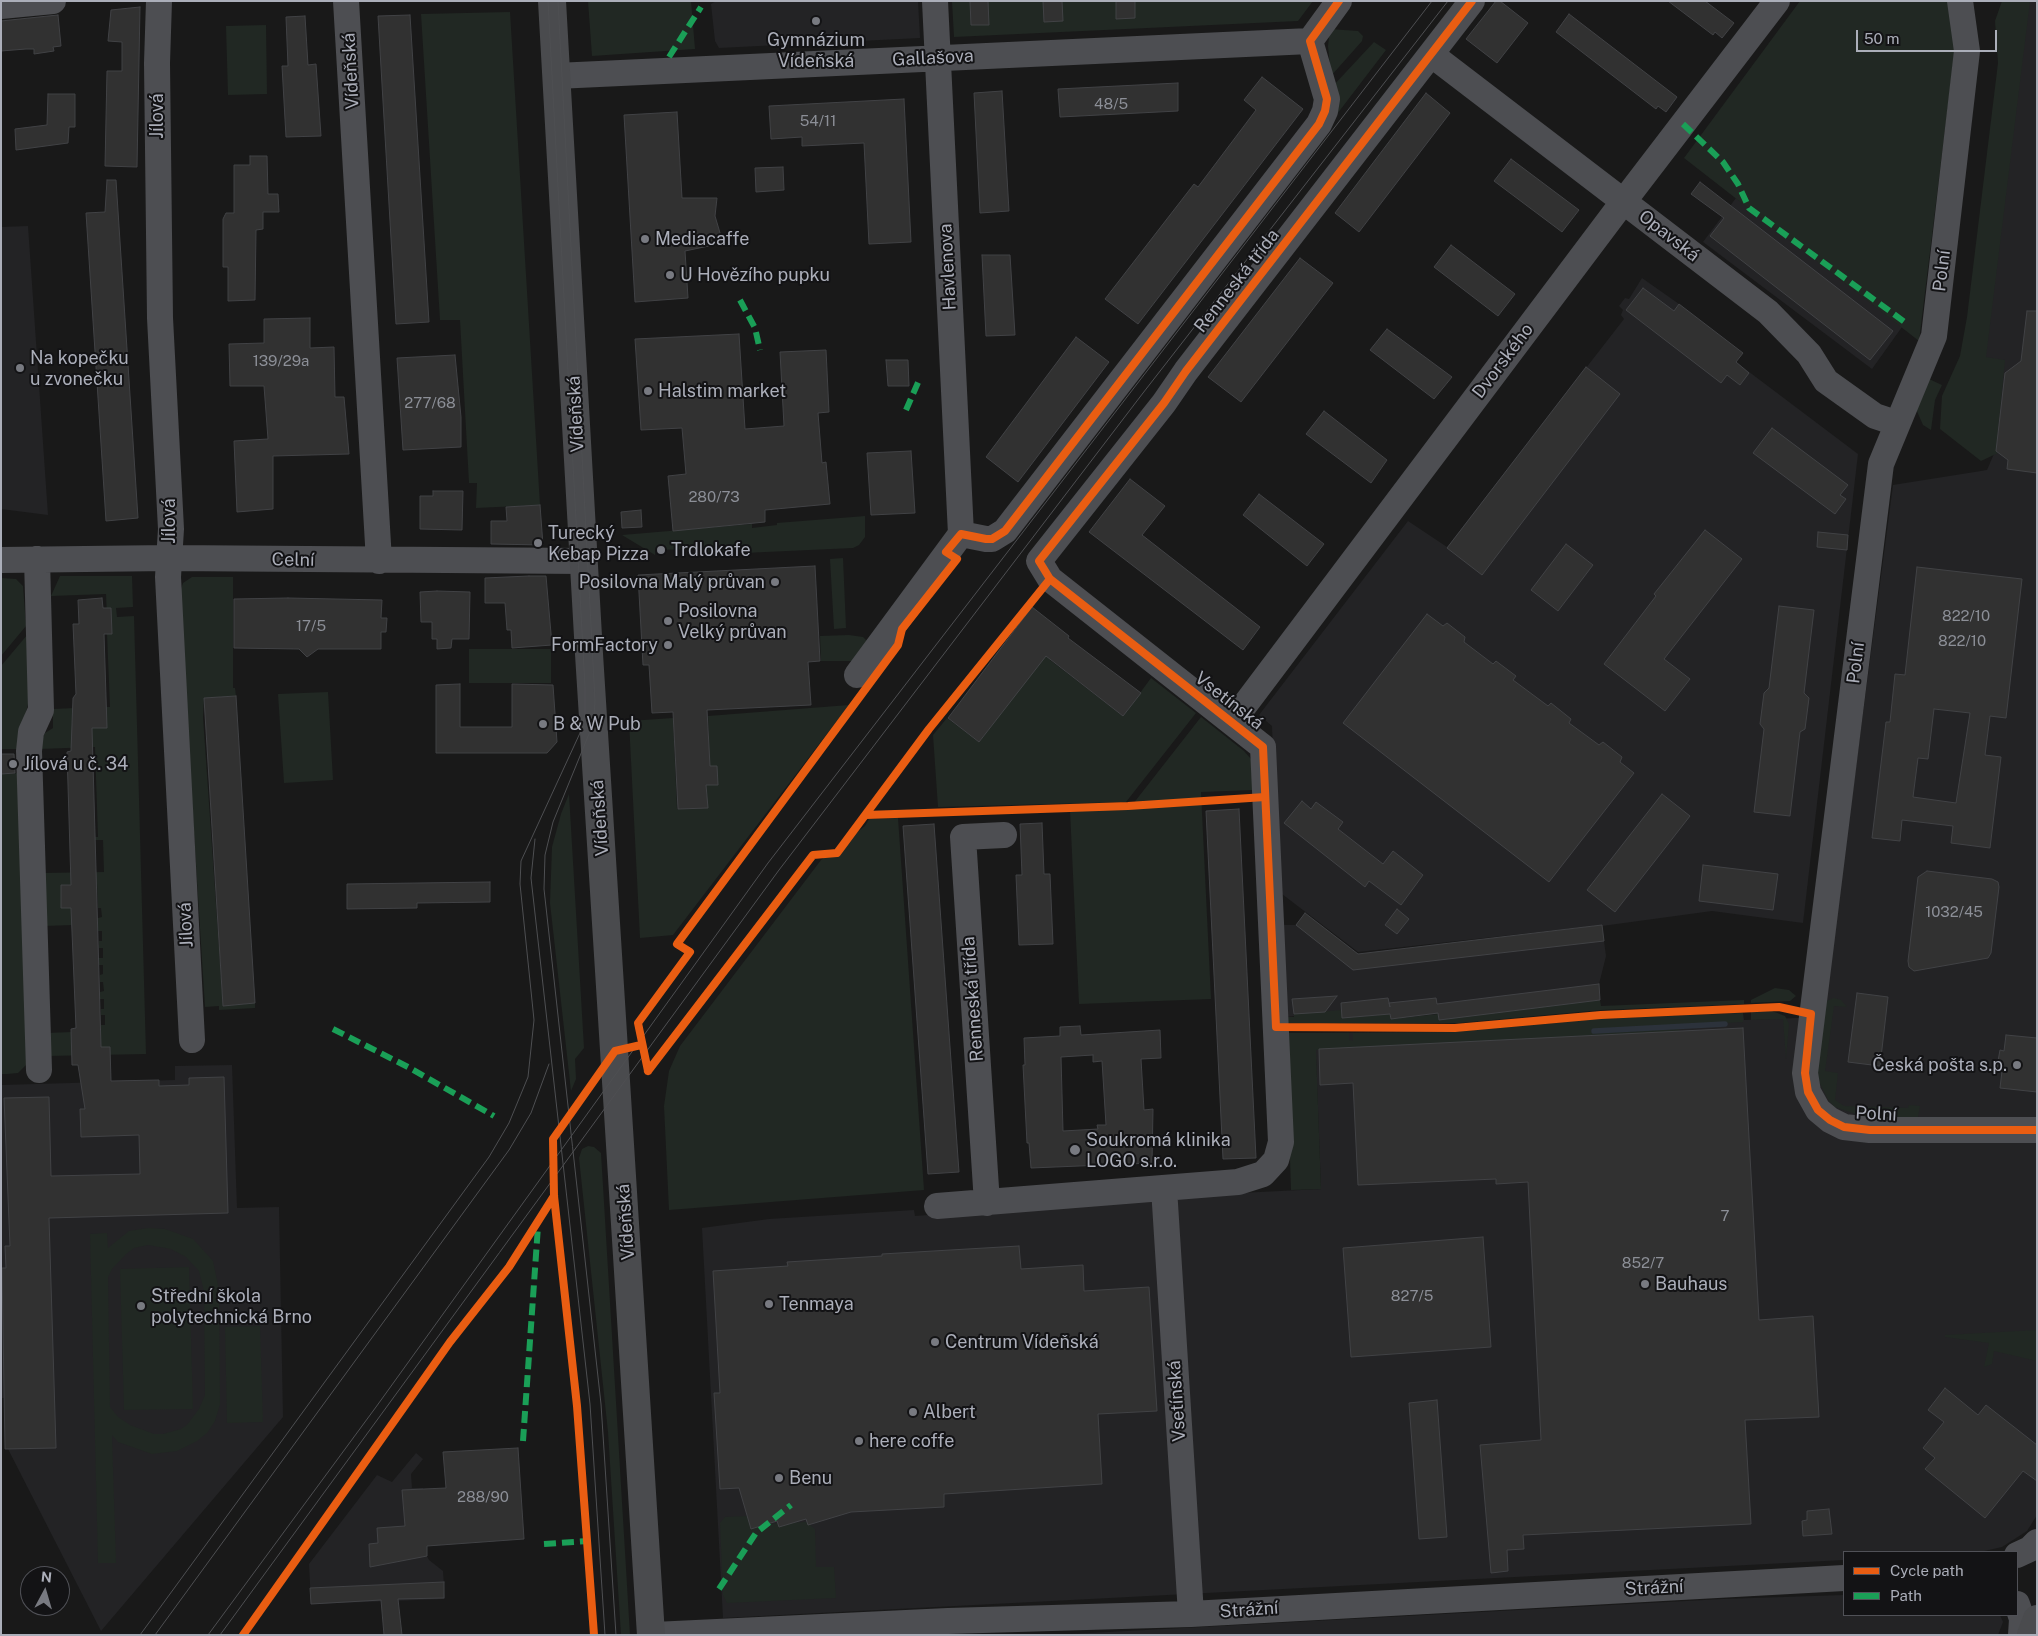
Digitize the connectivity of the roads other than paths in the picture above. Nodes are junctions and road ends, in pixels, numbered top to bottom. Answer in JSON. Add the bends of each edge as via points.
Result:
{"nodes":[{"id":1,"x":53,"y":1,"type":"edge"},
{"id":2,"x":159,"y":1,"type":"edge"},
{"id":3,"x":346,"y":1,"type":"edge"},
{"id":4,"x":552,"y":1,"type":"edge"},
{"id":5,"x":935,"y":1,"type":"edge"},
{"id":6,"x":1339,"y":1,"type":"edge"},
{"id":7,"x":1472,"y":1,"type":"edge"},
{"id":8,"x":1777,"y":1,"type":"edge"},
{"id":9,"x":1960,"y":1,"type":"edge"},
{"id":10,"x":1,"y":6,"type":"edge"},
{"id":11,"x":1310,"y":41,"type":"junction"},
{"id":12,"x":1432,"y":55,"type":"junction"},
{"id":13,"x":938,"y":58,"type":"junction"},
{"id":14,"x":556,"y":76,"type":"junction"},
{"id":15,"x":1624,"y":201,"type":"junction"},
{"id":16,"x":1896,"y":424,"type":"junction"},
{"id":17,"x":961,"y":534,"type":"junction"},
{"id":18,"x":169,"y":558,"type":"junction"},
{"id":19,"x":37,"y":559,"type":"junction"},
{"id":20,"x":1,"y":560,"type":"edge"},
{"id":21,"x":379,"y":561,"type":"junction"},
{"id":22,"x":584,"y":561,"type":"junction"},
{"id":23,"x":1050,"y":579,"type":"joint"},
{"id":24,"x":857,"y":675,"type":"dead end"},
{"id":25,"x":1232,"y":722,"type":"junction"},
{"id":26,"x":1004,"y":835,"type":"dead end"},
{"id":27,"x":192,"y":1040,"type":"dead end"},
{"id":28,"x":39,"y":1070,"type":"dead end"},
{"id":29,"x":2037,"y":1130,"type":"edge"},
{"id":30,"x":1164,"y":1188,"type":"junction"},
{"id":31,"x":987,"y":1203,"type":"junction"},
{"id":32,"x":937,"y":1206,"type":"dead end"},
{"id":33,"x":2037,"y":1542,"type":"edge"},
{"id":34,"x":2018,"y":1555,"type":"edge"},
{"id":35,"x":1843,"y":1578,"type":"edge"},
{"id":36,"x":2018,"y":1607,"type":"edge"},
{"id":37,"x":1191,"y":1614,"type":"junction"},
{"id":38,"x":2037,"y":1619,"type":"edge"},
{"id":39,"x":653,"y":1635,"type":"edge"},
{"id":40,"x":2021,"y":1635,"type":"edge"},
{"id":41,"x":2031,"y":1635,"type":"edge"}],
"edges":[{"from":1,"to":10,"type":"street"},
{"from":2,"to":18,"type":"street","name":"Jílová","via":[[158,226],[171,529]]},
{"from":3,"to":21,"type":"street","name":"Vídeňská"},
{"from":4,"to":14,"type":"main road","name":"Vídeňská"},
{"from":5,"to":13,"type":"street","name":"Havlenova"},
{"from":6,"to":11,"type":"street"},
{"from":7,"to":12,"type":"street","name":"Renneská třída"},
{"from":8,"to":15,"type":"street","name":"Dvorského"},
{"from":9,"to":16,"type":"street","name":"Polní","via":[[1968,51],[1934,336]]},
{"from":11,"to":13,"type":"street","name":"Gallašova"},
{"from":11,"to":17,"type":"street","name":"Renneská třída","via":[[1327,99],[1326,111],[1319,124],[1004,531],[986,540]]},
{"from":12,"to":15,"type":"street","name":"Opavská"},
{"from":12,"to":23,"type":"street","name":"Renneská třída","via":[[1038,561]]},
{"from":13,"to":14,"type":"street","name":"Gallašova"},
{"from":13,"to":17,"type":"street","name":"Havlenova"},
{"from":14,"to":22,"type":"main road","name":"Vídeňská"},
{"from":15,"to":16,"type":"street","name":"Opavská","via":[[1768,312],[1809,354],[1826,381],[1875,416]]},
{"from":15,"to":25,"type":"street","name":"Dvorského"},
{"from":16,"to":29,"type":"street","name":"Polní","via":[[1880,469],[1806,1054],[1808,1092],[1818,1110],[1830,1120],[1856,1129]]},
{"from":17,"to":24,"type":"street"},
{"from":18,"to":19,"type":"street","name":"Celní"},
{"from":18,"to":21,"type":"street","name":"Celní"},
{"from":18,"to":27,"type":"street","name":"Jílová"},
{"from":19,"to":20,"type":"street","name":"Celní"},
{"from":19,"to":28,"type":"street","via":[[41,710],[31,732],[29,751]]},
{"from":21,"to":22,"type":"street","name":"Celní"},
{"from":22,"to":39,"type":"main road","name":"Vídeňská"},
{"from":23,"to":25,"type":"street","name":"Vsetínská"},
{"from":25,"to":30,"type":"street","name":"Vsetínská","via":[[1263,747],[1280,1152],[1270,1169],[1257,1178]]},
{"from":26,"to":31,"type":"street","name":"Renneská třída","via":[[962,837]]},
{"from":30,"to":31,"type":"street","name":"Vsetínská"},
{"from":30,"to":37,"type":"street","name":"Vsetínská"},
{"from":31,"to":32,"type":"street","name":"Vsetínská"},
{"from":33,"to":34,"type":"street"},
{"from":35,"to":37,"type":"street","name":"Strážní"},
{"from":36,"to":40,"type":"street","via":[[2022,1619]]},
{"from":37,"to":39,"type":"street","name":"Strážní"},
{"from":38,"to":41,"type":"main road"}]}
